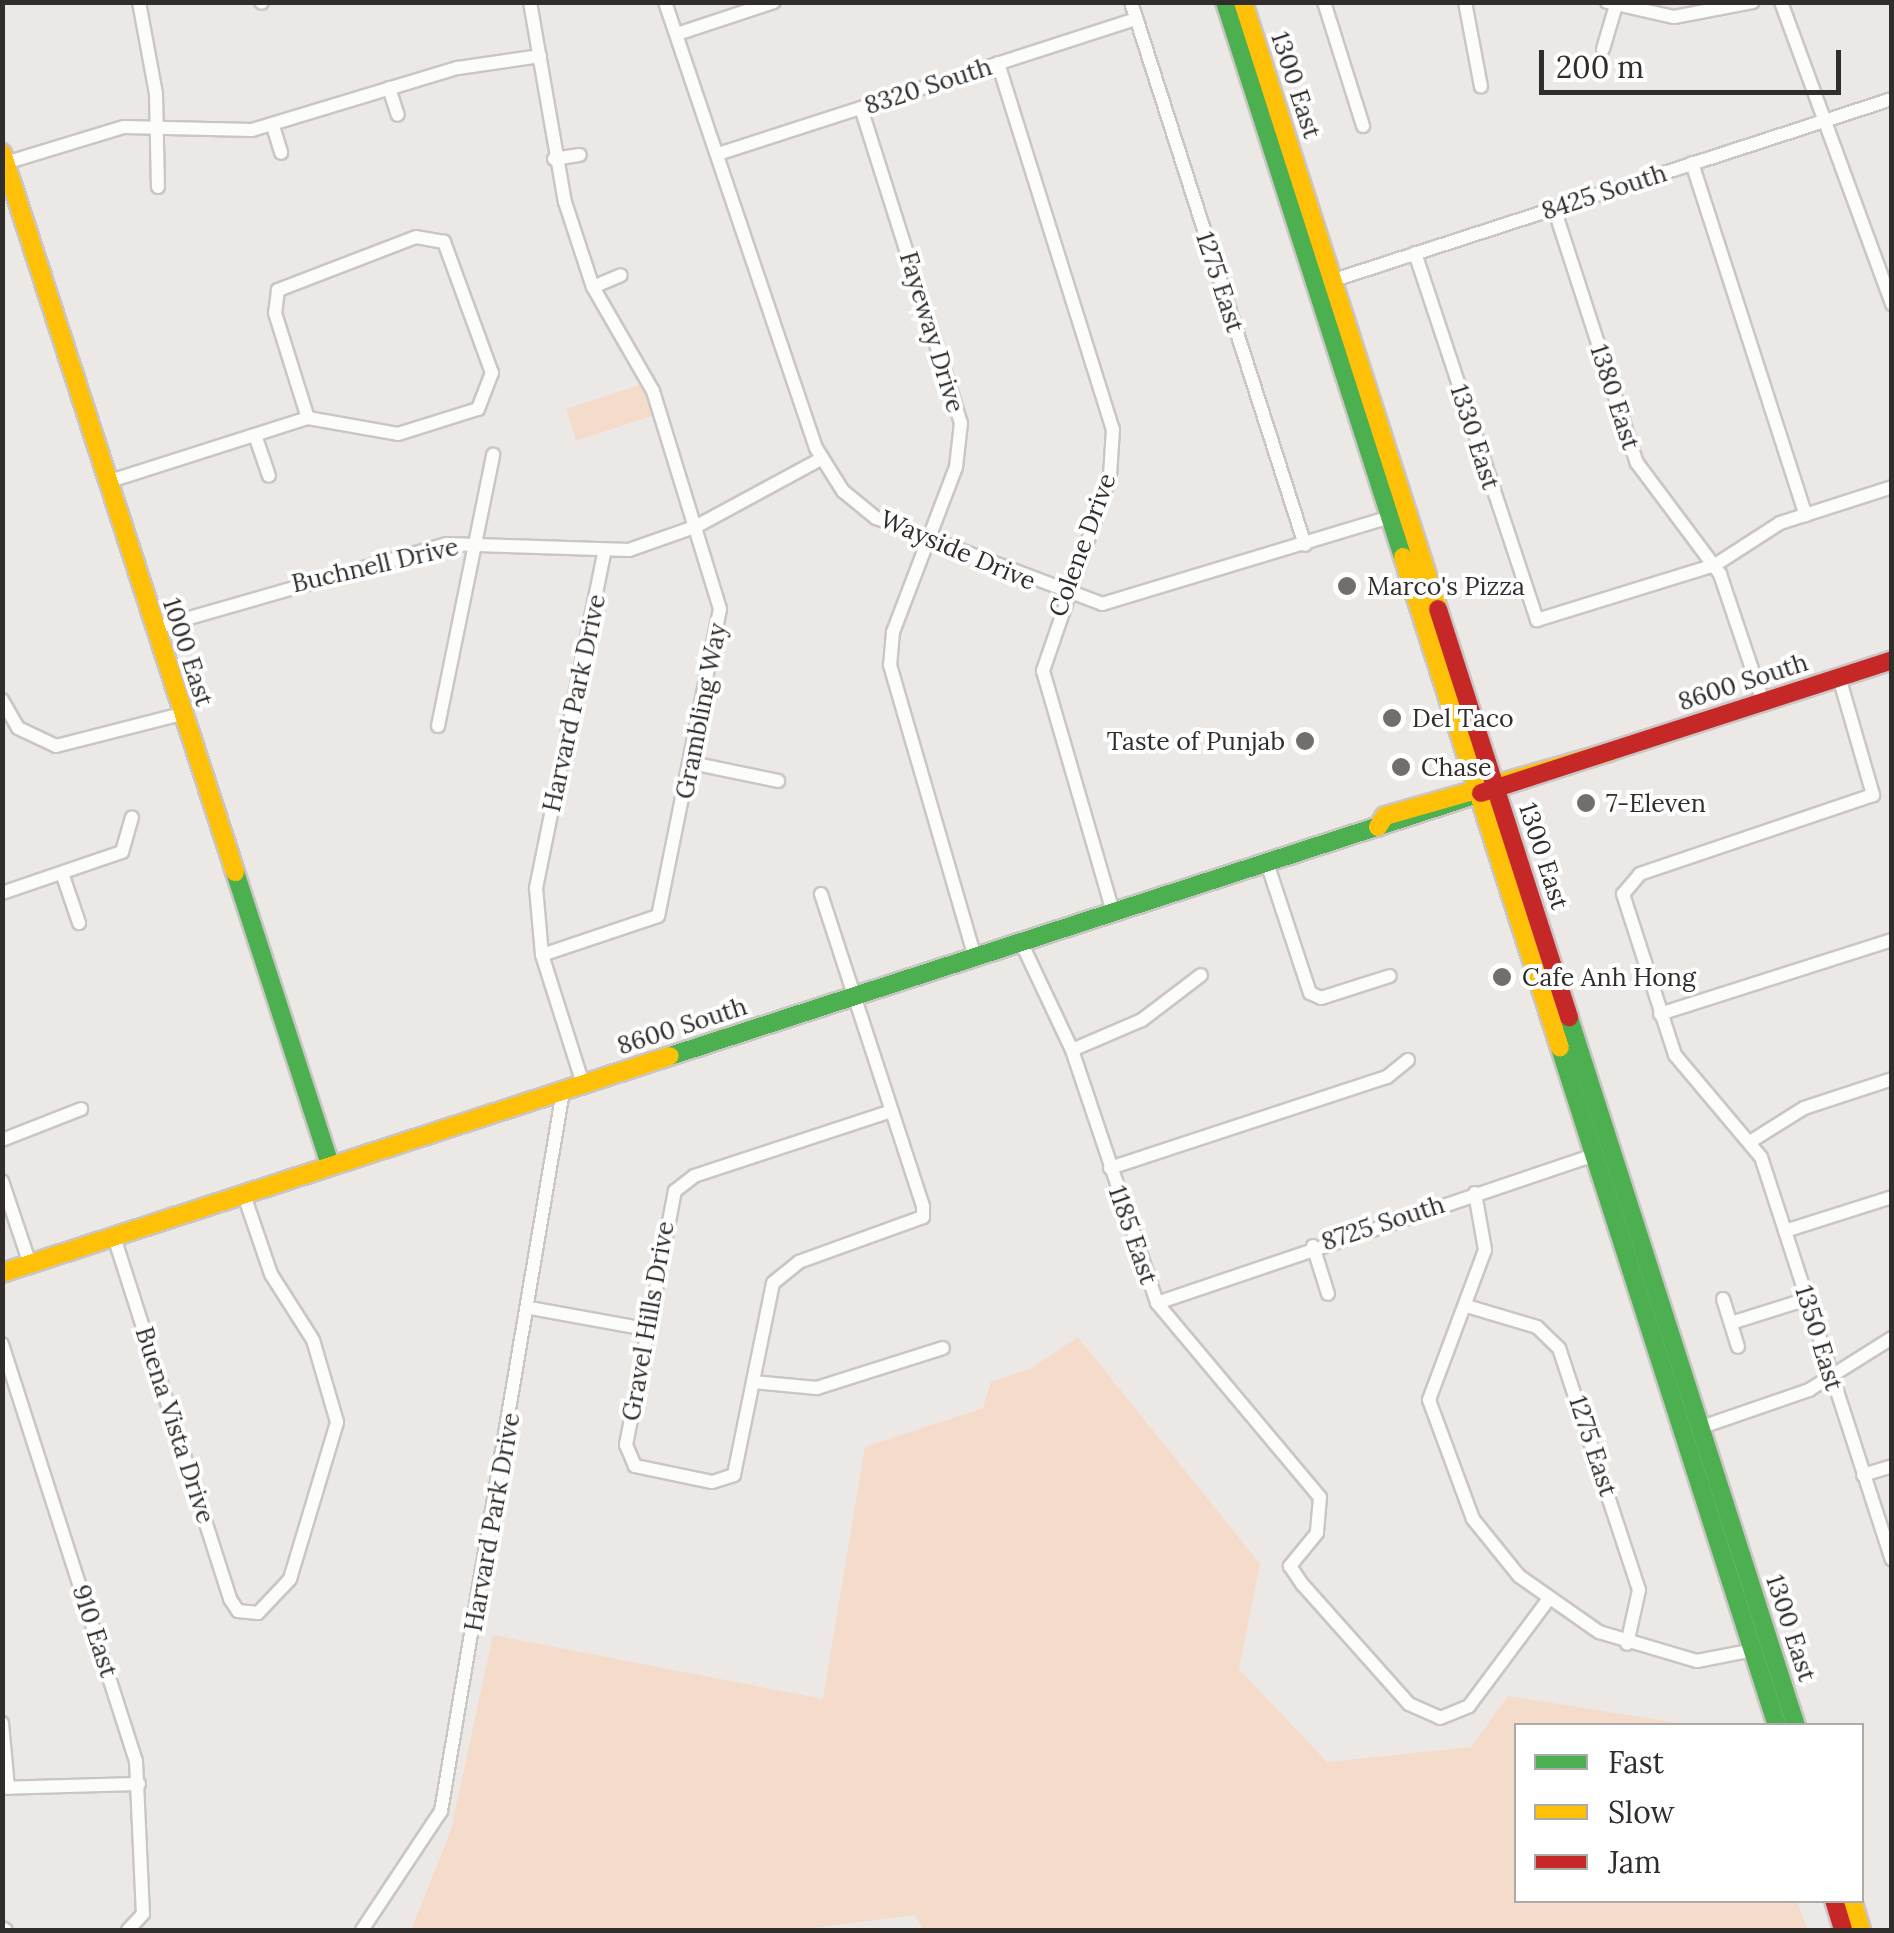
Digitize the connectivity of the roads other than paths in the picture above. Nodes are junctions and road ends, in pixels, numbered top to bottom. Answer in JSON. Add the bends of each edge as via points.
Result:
{"nodes":[{"id":1,"x":139,"y":2,"type":"edge"},
{"id":2,"x":530,"y":2,"type":"edge"},
{"id":3,"x":665,"y":2,"type":"edge"},
{"id":4,"x":774,"y":2,"type":"edge"},
{"id":5,"x":1130,"y":2,"type":"edge"},
{"id":6,"x":1225,"y":2,"type":"edge"},
{"id":7,"x":1243,"y":2,"type":"edge"},
{"id":8,"x":1324,"y":2,"type":"edge"},
{"id":9,"x":1464,"y":2,"type":"edge"},
{"id":10,"x":1754,"y":2,"type":"edge"},
{"id":11,"x":1781,"y":2,"type":"edge"},
{"id":12,"x":1614,"y":3,"type":"edge"},
{"id":13,"x":1136,"y":19,"type":"junction"},
{"id":14,"x":677,"y":34,"type":"junction"},
{"id":15,"x":1603,"y":50,"type":"dead end"},
{"id":16,"x":540,"y":56,"type":"junction"},
{"id":17,"x":998,"y":64,"type":"junction"},
{"id":18,"x":1480,"y":87,"type":"dead end"},
{"id":19,"x":389,"y":88,"type":"junction"},
{"id":20,"x":1892,"y":99,"type":"edge"},
{"id":21,"x":861,"y":108,"type":"junction"},
{"id":22,"x":398,"y":114,"type":"dead end"},
{"id":23,"x":1828,"y":120,"type":"junction"},
{"id":24,"x":156,"y":126,"type":"junction"},
{"id":25,"x":273,"y":126,"type":"junction"},
{"id":26,"x":1363,"y":126,"type":"dead end"},
{"id":27,"x":281,"y":153,"type":"dead end"},
{"id":28,"x":580,"y":154,"type":"dead end"},
{"id":29,"x":721,"y":154,"type":"junction"},
{"id":30,"x":554,"y":159,"type":"junction"},
{"id":31,"x":4,"y":160,"type":"edge"},
{"id":32,"x":1692,"y":163,"type":"junction"},
{"id":33,"x":158,"y":187,"type":"dead end"},
{"id":34,"x":1554,"y":208,"type":"junction"},
{"id":35,"x":1415,"y":253,"type":"junction"},
{"id":36,"x":621,"y":275,"type":"dead end"},
{"id":37,"x":1324,"y":283,"type":"junction"},
{"id":38,"x":593,"y":287,"type":"junction"},
{"id":39,"x":1892,"y":304,"type":"edge"},
{"id":40,"x":308,"y":418,"type":"junction"},
{"id":41,"x":255,"y":434,"type":"junction"},
{"id":42,"x":493,"y":455,"type":"dead end"},
{"id":43,"x":821,"y":459,"type":"junction"},
{"id":44,"x":268,"y":476,"type":"dead end"},
{"id":45,"x":106,"y":482,"type":"junction"},
{"id":46,"x":1892,"y":488,"type":"edge"},
{"id":47,"x":1398,"y":514,"type":"junction"},
{"id":48,"x":1806,"y":515,"type":"junction"},
{"id":49,"x":696,"y":526,"type":"junction"},
{"id":50,"x":928,"y":540,"type":"junction"},
{"id":51,"x":477,"y":545,"type":"junction"},
{"id":52,"x":1305,"y":545,"type":"junction"},
{"id":53,"x":604,"y":555,"type":"junction"},
{"id":54,"x":1715,"y":565,"type":"junction"},
{"id":55,"x":1065,"y":594,"type":"junction"},
{"id":56,"x":154,"y":628,"type":"junction"},
{"id":57,"x":1892,"y":660,"type":"edge"},
{"id":58,"x":1839,"y":677,"type":"junction"},
{"id":59,"x":2,"y":700,"type":"edge"},
{"id":60,"x":1763,"y":702,"type":"junction"},
{"id":61,"x":182,"y":714,"type":"junction"},
{"id":62,"x":438,"y":726,"type":"dead end"},
{"id":63,"x":18,"y":728,"type":"junction"},
{"id":64,"x":2,"y":733,"type":"edge"},
{"id":65,"x":692,"y":763,"type":"junction"},
{"id":66,"x":778,"y":781,"type":"dead end"},
{"id":67,"x":1488,"y":790,"type":"junction"},
{"id":68,"x":132,"y":816,"type":"dead end"},
{"id":69,"x":1267,"y":863,"type":"junction"},
{"id":70,"x":62,"y":873,"type":"junction"},
{"id":71,"x":2,"y":893,"type":"edge"},
{"id":72,"x":821,"y":894,"type":"dead end"},
{"id":73,"x":1114,"y":912,"type":"junction"},
{"id":74,"x":79,"y":922,"type":"dead end"},
{"id":75,"x":1892,"y":940,"type":"edge"},
{"id":76,"x":1021,"y":942,"type":"junction"},
{"id":77,"x":542,"y":954,"type":"junction"},
{"id":78,"x":976,"y":957,"type":"junction"},
{"id":79,"x":1201,"y":974,"type":"dead end"},
{"id":80,"x":1390,"y":976,"type":"dead end"},
{"id":81,"x":855,"y":996,"type":"junction"},
{"id":82,"x":1660,"y":1014,"type":"junction"},
{"id":83,"x":1072,"y":1050,"type":"junction"},
{"id":84,"x":1408,"y":1060,"type":"dead end"},
{"id":85,"x":1892,"y":1079,"type":"edge"},
{"id":86,"x":583,"y":1084,"type":"junction"},
{"id":87,"x":562,"y":1091,"type":"junction"},
{"id":88,"x":81,"y":1109,"type":"dead end"},
{"id":89,"x":892,"y":1111,"type":"junction"},
{"id":90,"x":2,"y":1140,"type":"edge"},
{"id":91,"x":1753,"y":1140,"type":"junction"},
{"id":92,"x":1603,"y":1151,"type":"junction"},
{"id":93,"x":330,"y":1164,"type":"junction"},
{"id":94,"x":1110,"y":1168,"type":"junction"},
{"id":95,"x":2,"y":1181,"type":"edge"},
{"id":96,"x":1475,"y":1193,"type":"junction"},
{"id":97,"x":244,"y":1195,"type":"junction"},
{"id":98,"x":1892,"y":1197,"type":"edge"},
{"id":99,"x":1786,"y":1232,"type":"junction"},
{"id":100,"x":114,"y":1237,"type":"junction"},
{"id":101,"x":1312,"y":1246,"type":"junction"},
{"id":102,"x":30,"y":1264,"type":"junction"},
{"id":103,"x":2,"y":1273,"type":"edge"},
{"id":104,"x":1328,"y":1294,"type":"dead end"},
{"id":105,"x":1723,"y":1298,"type":"dead end"},
{"id":106,"x":1808,"y":1299,"type":"junction"},
{"id":107,"x":1157,"y":1303,"type":"junction"},
{"id":108,"x":1470,"y":1307,"type":"junction"},
{"id":109,"x":530,"y":1308,"type":"junction"},
{"id":110,"x":1731,"y":1323,"type":"junction"},
{"id":111,"x":646,"y":1329,"type":"junction"},
{"id":112,"x":1892,"y":1338,"type":"edge"},
{"id":113,"x":2,"y":1344,"type":"edge"},
{"id":114,"x":1738,"y":1347,"type":"dead end"},
{"id":115,"x":944,"y":1348,"type":"dead end"},
{"id":116,"x":1831,"y":1377,"type":"junction"},
{"id":117,"x":754,"y":1382,"type":"junction"},
{"id":118,"x":1692,"y":1431,"type":"junction"},
{"id":119,"x":1892,"y":1466,"type":"edge"},
{"id":120,"x":1863,"y":1475,"type":"junction"},
{"id":121,"x":1892,"y":1558,"type":"edge"},
{"id":122,"x":1548,"y":1600,"type":"junction"},
{"id":123,"x":1626,"y":1644,"type":"junction"},
{"id":124,"x":1753,"y":1650,"type":"junction"},
{"id":125,"x":2,"y":1723,"type":"edge"},
{"id":126,"x":1777,"y":1723,"type":"edge"},
{"id":127,"x":1795,"y":1723,"type":"edge"},
{"id":128,"x":138,"y":1784,"type":"junction"},
{"id":129,"x":5,"y":1788,"type":"edge"},
{"id":130,"x":1835,"y":1903,"type":"edge"},
{"id":131,"x":1853,"y":1903,"type":"edge"},
{"id":132,"x":134,"y":1929,"type":"edge"},
{"id":133,"x":362,"y":1930,"type":"edge"},
{"id":134,"x":1843,"y":1930,"type":"edge"},
{"id":135,"x":1861,"y":1930,"type":"edge"}],
"edges":[{"from":1,"to":24,"type":"street"},
{"from":2,"to":16,"type":"street","name":"Grambling Way"},
{"from":3,"to":14,"type":"street","name":"Wayside Drive"},
{"from":4,"to":14,"type":"street"},
{"from":5,"to":13,"type":"street","name":"1275 East"},
{"from":6,"to":37,"type":"main road","name":"1300 East"},
{"from":7,"to":37,"type":"main road","name":"1300 East"},
{"from":8,"to":26,"type":"street"},
{"from":9,"to":18,"type":"street"},
{"from":10,"to":12,"type":"street","via":[[1674,18]]},
{"from":11,"to":23,"type":"street"},
{"from":12,"to":15,"type":"street"},
{"from":13,"to":17,"type":"street","name":"8320 South"},
{"from":13,"to":52,"type":"street","name":"1275 East"},
{"from":14,"to":29,"type":"street","name":"Wayside Drive"},
{"from":16,"to":19,"type":"street"},
{"from":16,"to":30,"type":"street","name":"Grambling Way"},
{"from":17,"to":21,"type":"street","name":"8320 South"},
{"from":17,"to":55,"type":"street","name":"Colene Drive","via":[[1113,430],[1110,476]]},
{"from":19,"to":22,"type":"street"},
{"from":19,"to":25,"type":"street"},
{"from":20,"to":23,"type":"street","name":"8425 South"},
{"from":21,"to":29,"type":"street","name":"8320 South"},
{"from":21,"to":50,"type":"street","name":"Fayeway Drive","via":[[960,424],[956,467]]},
{"from":23,"to":32,"type":"street","name":"8425 South"},
{"from":23,"to":39,"type":"street"},
{"from":24,"to":25,"type":"street"},
{"from":24,"to":31,"type":"street"},
{"from":24,"to":33,"type":"street"},
{"from":25,"to":27,"type":"street"},
{"from":28,"to":30,"type":"street"},
{"from":29,"to":43,"type":"street","name":"Wayside Drive"},
{"from":30,"to":38,"type":"street","name":"Grambling Way"},
{"from":31,"to":45,"type":"main road","name":"1000 East"},
{"from":32,"to":34,"type":"street","name":"8425 South"},
{"from":32,"to":48,"type":"street"},
{"from":34,"to":35,"type":"street","name":"8425 South"},
{"from":34,"to":54,"type":"street","name":"1380 East","via":[[1636,463]]},
{"from":35,"to":37,"type":"street","name":"8425 South"},
{"from":35,"to":54,"type":"street","name":"1330 East","via":[[1537,620]]},
{"from":36,"to":38,"type":"street"},
{"from":37,"to":47,"type":"main road","name":"1300 East"},
{"from":38,"to":49,"type":"street","name":"Grambling Way","via":[[644,369]]},
{"from":40,"to":40,"type":"street","via":[[274,295],[296,276],[438,238],[453,255],[492,374],[486,403],[398,434]]},
{"from":40,"to":41,"type":"street"},
{"from":41,"to":44,"type":"street"},
{"from":41,"to":45,"type":"street"},
{"from":42,"to":51,"type":"street"},
{"from":43,"to":49,"type":"street","name":"Buchnell Drive"},
{"from":43,"to":50,"type":"street","name":"Wayside Drive","via":[[858,505]]},
{"from":45,"to":56,"type":"main road","name":"1000 East"},
{"from":46,"to":48,"type":"street"},
{"from":47,"to":52,"type":"street","name":"Wayside Drive"},
{"from":47,"to":67,"type":"main road","name":"1300 East"},
{"from":48,"to":54,"type":"street"},
{"from":49,"to":53,"type":"street","name":"Buchnell Drive"},
{"from":49,"to":65,"type":"street","name":"Grambling Way","via":[[720,609]]},
{"from":50,"to":55,"type":"street","name":"Wayside Drive"},
{"from":50,"to":78,"type":"street","name":"Fayeway Drive","via":[[893,632],[890,682]]},
{"from":51,"to":53,"type":"street","name":"Buchnell Drive"},
{"from":51,"to":56,"type":"street","name":"Buchnell Drive","via":[[307,579]]},
{"from":51,"to":62,"type":"street"},
{"from":52,"to":55,"type":"street","name":"Wayside Drive","via":[[1117,604]]},
{"from":53,"to":77,"type":"street","name":"Harvard Park Drive","via":[[536,888]]},
{"from":54,"to":60,"type":"street","name":"1380 East"},
{"from":55,"to":73,"type":"street","name":"Colene Drive","via":[[1046,644],[1045,698]]},
{"from":56,"to":61,"type":"main road","name":"1000 East"},
{"from":57,"to":58,"type":"main road","name":"8600 South"},
{"from":58,"to":60,"type":"main road","name":"8600 South"},
{"from":58,"to":82,"type":"street","via":[[1873,795],[1624,886]]},
{"from":59,"to":63,"type":"street"},
{"from":60,"to":67,"type":"main road","name":"8600 South"},
{"from":61,"to":63,"type":"street","via":[[73,747]]},
{"from":61,"to":93,"type":"main road","name":"1000 East"},
{"from":63,"to":64,"type":"street"},
{"from":65,"to":66,"type":"street"},
{"from":65,"to":77,"type":"street","name":"Grambling Way","via":[[658,916]]},
{"from":67,"to":69,"type":"main road","name":"8600 South","via":[[1385,816],[1378,827]]},
{"from":67,"to":92,"type":"main road","name":"1300 East"},
{"from":68,"to":70,"type":"street","via":[[122,852]]},
{"from":69,"to":73,"type":"main road","name":"8600 South"},
{"from":69,"to":80,"type":"street","via":[[1310,993],[1321,998]]},
{"from":70,"to":71,"type":"street"},
{"from":70,"to":74,"type":"street"},
{"from":72,"to":81,"type":"street"},
{"from":73,"to":76,"type":"main road","name":"8600 South"},
{"from":75,"to":82,"type":"street"},
{"from":76,"to":78,"type":"main road","name":"8600 South"},
{"from":76,"to":83,"type":"street","name":"1185 East"},
{"from":77,"to":86,"type":"street","name":"Harvard Park Drive"},
{"from":78,"to":81,"type":"main road","name":"8600 South"},
{"from":79,"to":83,"type":"street","via":[[1142,1020]]},
{"from":81,"to":86,"type":"main road","name":"8600 South"},
{"from":81,"to":89,"type":"street"},
{"from":82,"to":91,"type":"street","via":[[1696,1088]]},
{"from":83,"to":94,"type":"street","name":"1185 East"},
{"from":84,"to":94,"type":"street","via":[[1388,1077]]},
{"from":85,"to":91,"type":"street","via":[[1804,1108]]},
{"from":86,"to":87,"type":"main road","name":"8600 South"},
{"from":87,"to":93,"type":"main road","name":"8600 South"},
{"from":87,"to":109,"type":"street","name":"Harvard Park Drive"},
{"from":88,"to":90,"type":"street"},
{"from":89,"to":111,"type":"street","name":"Gravel Hills Drive","via":[[683,1182],[669,1202]]},
{"from":89,"to":117,"type":"street","via":[[923,1217],[780,1274]]},
{"from":91,"to":99,"type":"street","name":"1350 East"},
{"from":92,"to":96,"type":"street","name":"8725 South"},
{"from":92,"to":118,"type":"main road","name":"1300 East"},
{"from":93,"to":97,"type":"main road","name":"8600 South"},
{"from":94,"to":107,"type":"street","name":"1185 East"},
{"from":95,"to":102,"type":"street"},
{"from":96,"to":101,"type":"street","name":"8725 South"},
{"from":96,"to":108,"type":"street","via":[[1486,1241]]},
{"from":97,"to":100,"type":"main road","name":"8600 South"},
{"from":97,"to":100,"type":"street","name":"Buena Vista Drive","via":[[271,1274],[313,1340],[337,1422],[290,1579],[258,1613],[238,1611]]},
{"from":98,"to":99,"type":"street"},
{"from":99,"to":106,"type":"street","name":"1350 East"},
{"from":100,"to":102,"type":"main road","name":"8600 South"},
{"from":101,"to":104,"type":"street"},
{"from":101,"to":107,"type":"street","name":"8725 South"},
{"from":102,"to":103,"type":"main road","name":"8600 South"},
{"from":105,"to":110,"type":"street"},
{"from":106,"to":110,"type":"street"},
{"from":106,"to":116,"type":"street","name":"1350 East"},
{"from":107,"to":122,"type":"street","name":"1185 East","via":[[1315,1487],[1317,1533],[1290,1566],[1420,1712],[1461,1713]]},
{"from":108,"to":122,"type":"street","via":[[1436,1378],[1430,1411],[1458,1491],[1494,1547]]},
{"from":108,"to":123,"type":"street","name":"1275 East","via":[[1537,1327],[1560,1348],[1638,1590]]},
{"from":109,"to":111,"type":"street"},
{"from":109,"to":133,"type":"street","name":"Harvard Park Drive","via":[[441,1811]]},
{"from":110,"to":114,"type":"street"},
{"from":111,"to":117,"type":"street","name":"Gravel Hills Drive","via":[[627,1455],[643,1469],[730,1479]]},
{"from":112,"to":116,"type":"street"},
{"from":113,"to":128,"type":"street","name":"910 East"},
{"from":115,"to":117,"type":"street","via":[[816,1388]]},
{"from":116,"to":118,"type":"street"},
{"from":116,"to":120,"type":"street","name":"1350 East"},
{"from":118,"to":124,"type":"main road","name":"1300 East"},
{"from":118,"to":127,"type":"main road","name":"1300 East"},
{"from":119,"to":120,"type":"street"},
{"from":120,"to":121,"type":"street","name":"1350 East"},
{"from":122,"to":123,"type":"street"},
{"from":123,"to":124,"type":"street","via":[[1720,1660]]},
{"from":124,"to":126,"type":"main road","name":"1300 East"},
{"from":125,"to":129,"type":"street"},
{"from":128,"to":129,"type":"street"},
{"from":128,"to":132,"type":"street","name":"910 East"},
{"from":130,"to":134,"type":"main road"},
{"from":131,"to":135,"type":"main road"}]}
